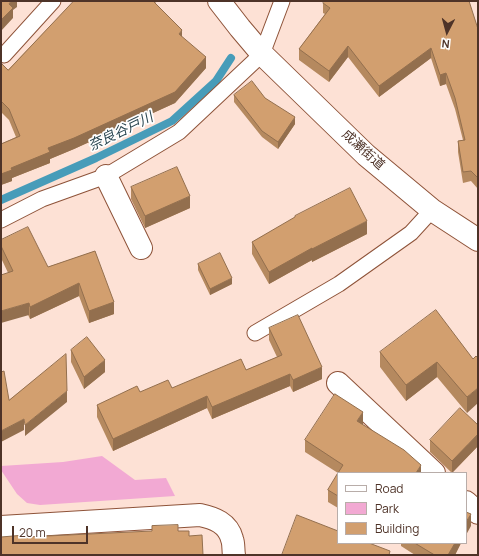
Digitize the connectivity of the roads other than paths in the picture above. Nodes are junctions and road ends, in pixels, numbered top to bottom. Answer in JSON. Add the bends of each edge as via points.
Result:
{"nodes":[{"id":1,"x":53,"y":1,"type":"edge"},
{"id":2,"x":219,"y":1,"type":"edge"},
{"id":3,"x":282,"y":1,"type":"edge"},
{"id":4,"x":260,"y":51,"type":"junction"},
{"id":5,"x":4,"y":55,"type":"dead end"},
{"id":6,"x":106,"y":176,"type":"junction"},
{"id":7,"x":432,"y":210,"type":"junction"},
{"id":8,"x":1,"y":220,"type":"edge"},
{"id":9,"x":478,"y":240,"type":"edge"},
{"id":10,"x":141,"y":248,"type":"dead end"},
{"id":11,"x":255,"y":333,"type":"dead end"},
{"id":12,"x":338,"y":383,"type":"dead end"},
{"id":13,"x":433,"y":472,"type":"edge"},
{"id":14,"x":467,"y":503,"type":"edge"},
{"id":15,"x":478,"y":513,"type":"edge"},
{"id":16,"x":1,"y":527,"type":"edge"},
{"id":17,"x":234,"y":555,"type":"edge"}],
"edges":[{"from":1,"to":5,"type":"lane"},
{"from":2,"to":4,"type":"street","name":"成瀬街道"},
{"from":3,"to":4,"type":"lane"},
{"from":4,"to":6,"type":"lane","via":[[179,132]]},
{"from":4,"to":7,"type":"street","name":"成瀬街道","via":[[366,155]]},
{"from":6,"to":8,"type":"lane","via":[[42,199]]},
{"from":6,"to":10,"type":"street"},
{"from":7,"to":9,"type":"street","name":"成瀬街道"},
{"from":7,"to":11,"type":"lane","via":[[411,234],[339,284]]},
{"from":12,"to":13,"type":"street"},
{"from":14,"to":15,"type":"street"},
{"from":16,"to":17,"type":"street","via":[[200,515],[215,518],[227,528],[233,539]]}]}
